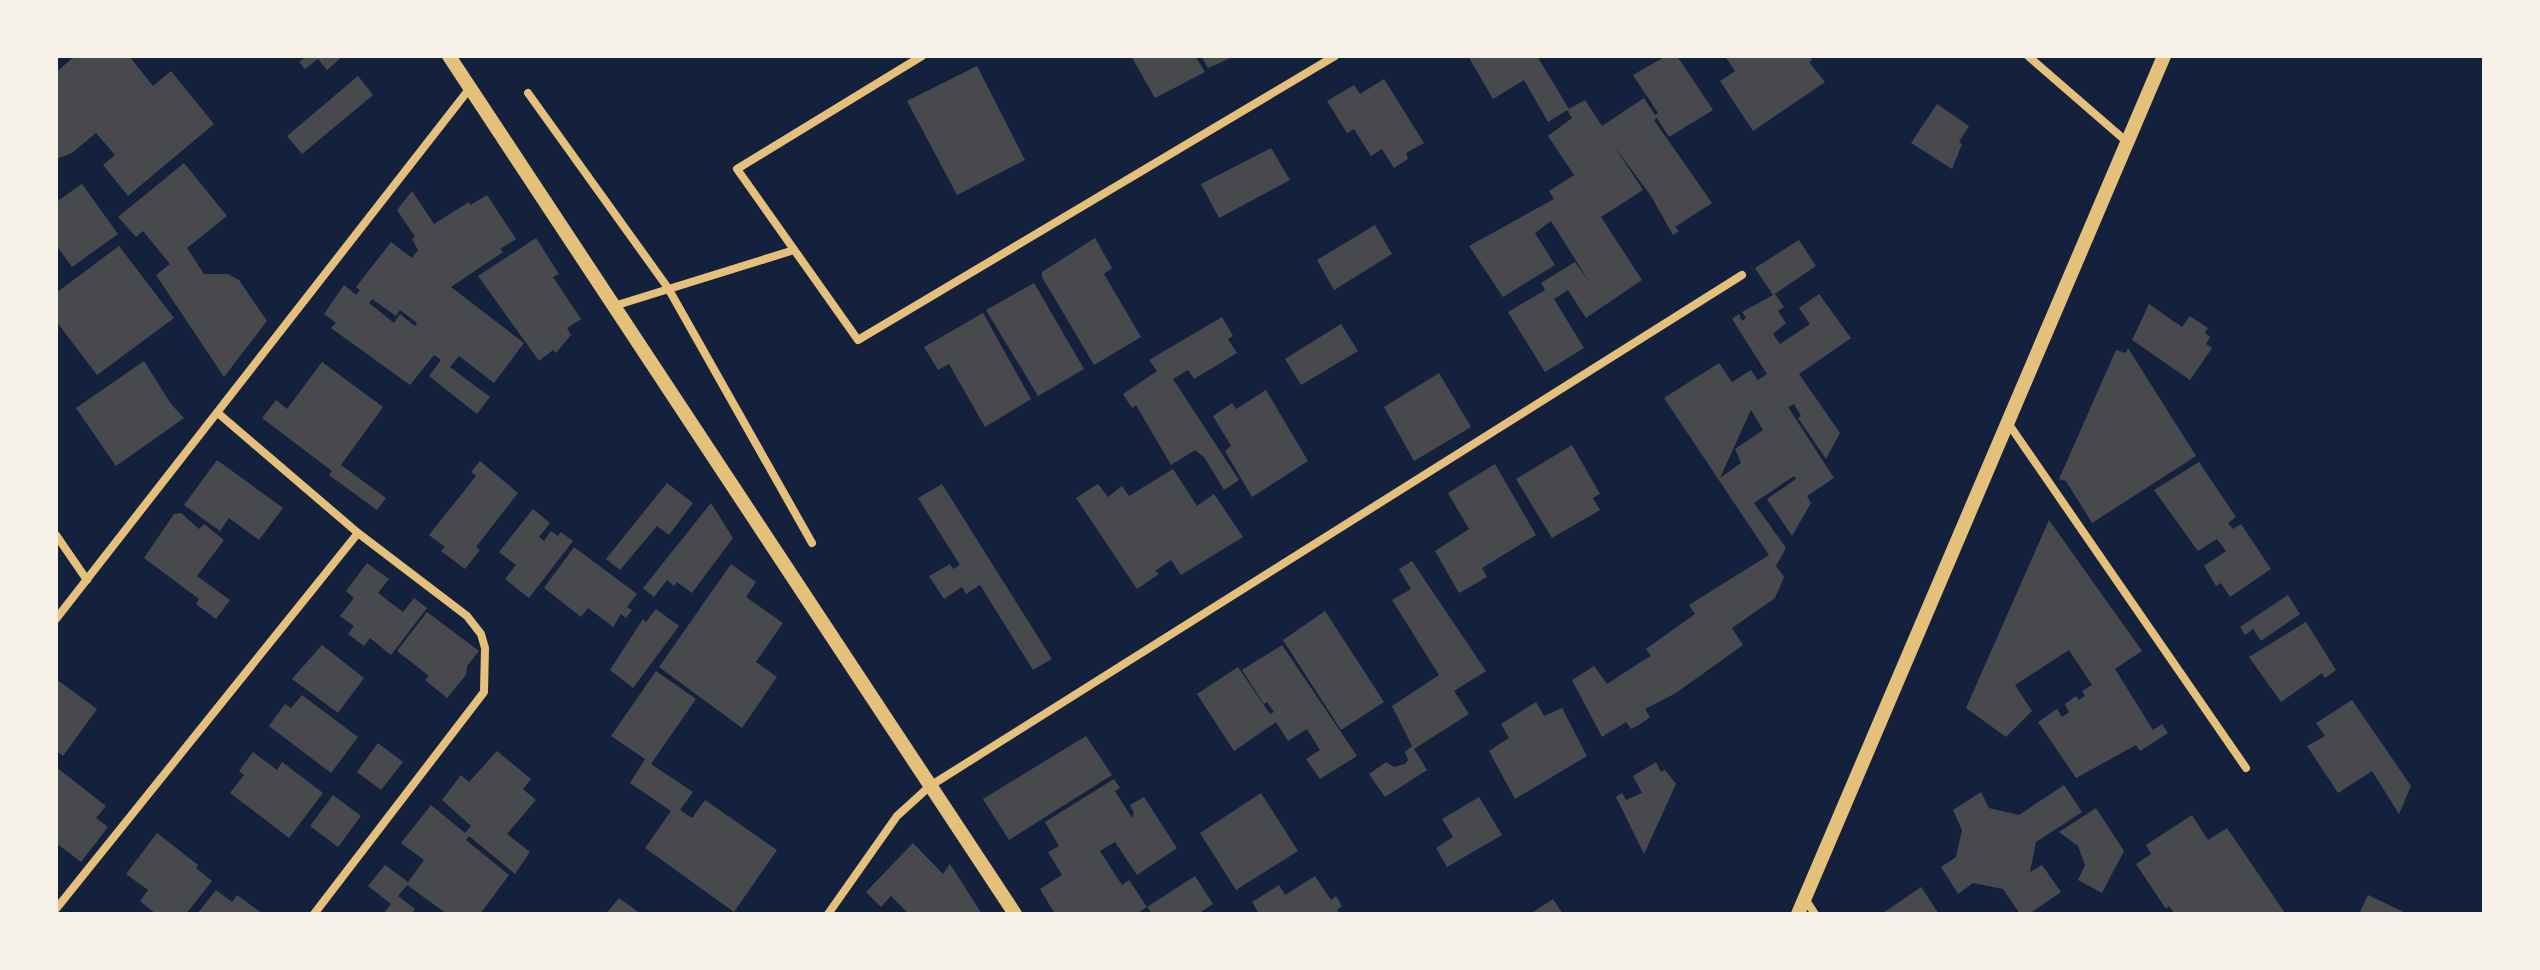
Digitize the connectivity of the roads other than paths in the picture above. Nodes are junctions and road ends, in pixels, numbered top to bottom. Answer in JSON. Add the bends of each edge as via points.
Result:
{"nodes":[{"id":1,"x":449,"y":56,"type":"edge"},
{"id":2,"x":922,"y":56,"type":"edge"},
{"id":3,"x":1335,"y":56,"type":"edge"},
{"id":4,"x":2028,"y":56,"type":"edge"},
{"id":5,"x":2164,"y":56,"type":"edge"},
{"id":6,"x":470,"y":88,"type":"junction"},
{"id":7,"x":528,"y":93,"type":"dead end"},
{"id":8,"x":2126,"y":141,"type":"junction"},
{"id":9,"x":794,"y":250,"type":"junction"},
{"id":10,"x":1742,"y":275,"type":"dead end"},
{"id":11,"x":668,"y":288,"type":"junction"},
{"id":12,"x":614,"y":306,"type":"junction"},
{"id":13,"x":219,"y":414,"type":"junction"},
{"id":14,"x":2008,"y":423,"type":"junction"},
{"id":15,"x":358,"y":533,"type":"junction"},
{"id":16,"x":56,"y":535,"type":"edge"},
{"id":17,"x":812,"y":543,"type":"dead end"},
{"id":18,"x":87,"y":580,"type":"junction"},
{"id":19,"x":56,"y":619,"type":"edge"},
{"id":20,"x":2246,"y":768,"type":"dead end"},
{"id":21,"x":930,"y":786,"type":"junction"},
{"id":22,"x":1805,"y":899,"type":"junction"},
{"id":23,"x":56,"y":909,"type":"edge"},
{"id":24,"x":314,"y":914,"type":"edge"},
{"id":25,"x":828,"y":914,"type":"edge"},
{"id":26,"x":1015,"y":914,"type":"edge"},
{"id":27,"x":1798,"y":914,"type":"edge"},
{"id":28,"x":1815,"y":914,"type":"edge"}],
"edges":[{"from":1,"to":6,"type":"street"},
{"from":2,"to":9,"type":"street","via":[[737,169]]},
{"from":3,"to":9,"type":"street","via":[[858,340]]},
{"from":4,"to":8,"type":"street"},
{"from":5,"to":8,"type":"street"},
{"from":6,"to":12,"type":"street"},
{"from":6,"to":13,"type":"street"},
{"from":7,"to":11,"type":"street"},
{"from":8,"to":14,"type":"street"},
{"from":9,"to":11,"type":"street"},
{"from":10,"to":21,"type":"street"},
{"from":11,"to":12,"type":"street"},
{"from":11,"to":17,"type":"street"},
{"from":12,"to":21,"type":"street"},
{"from":13,"to":15,"type":"street"},
{"from":13,"to":18,"type":"street"},
{"from":14,"to":20,"type":"street"},
{"from":14,"to":22,"type":"street"},
{"from":15,"to":23,"type":"street"},
{"from":15,"to":24,"type":"street","via":[[467,616],[481,634],[484,692]]},
{"from":16,"to":18,"type":"street"},
{"from":18,"to":19,"type":"street"},
{"from":21,"to":25,"type":"street","via":[[897,816]]},
{"from":21,"to":26,"type":"street"},
{"from":22,"to":27,"type":"street"},
{"from":22,"to":28,"type":"street"}]}
